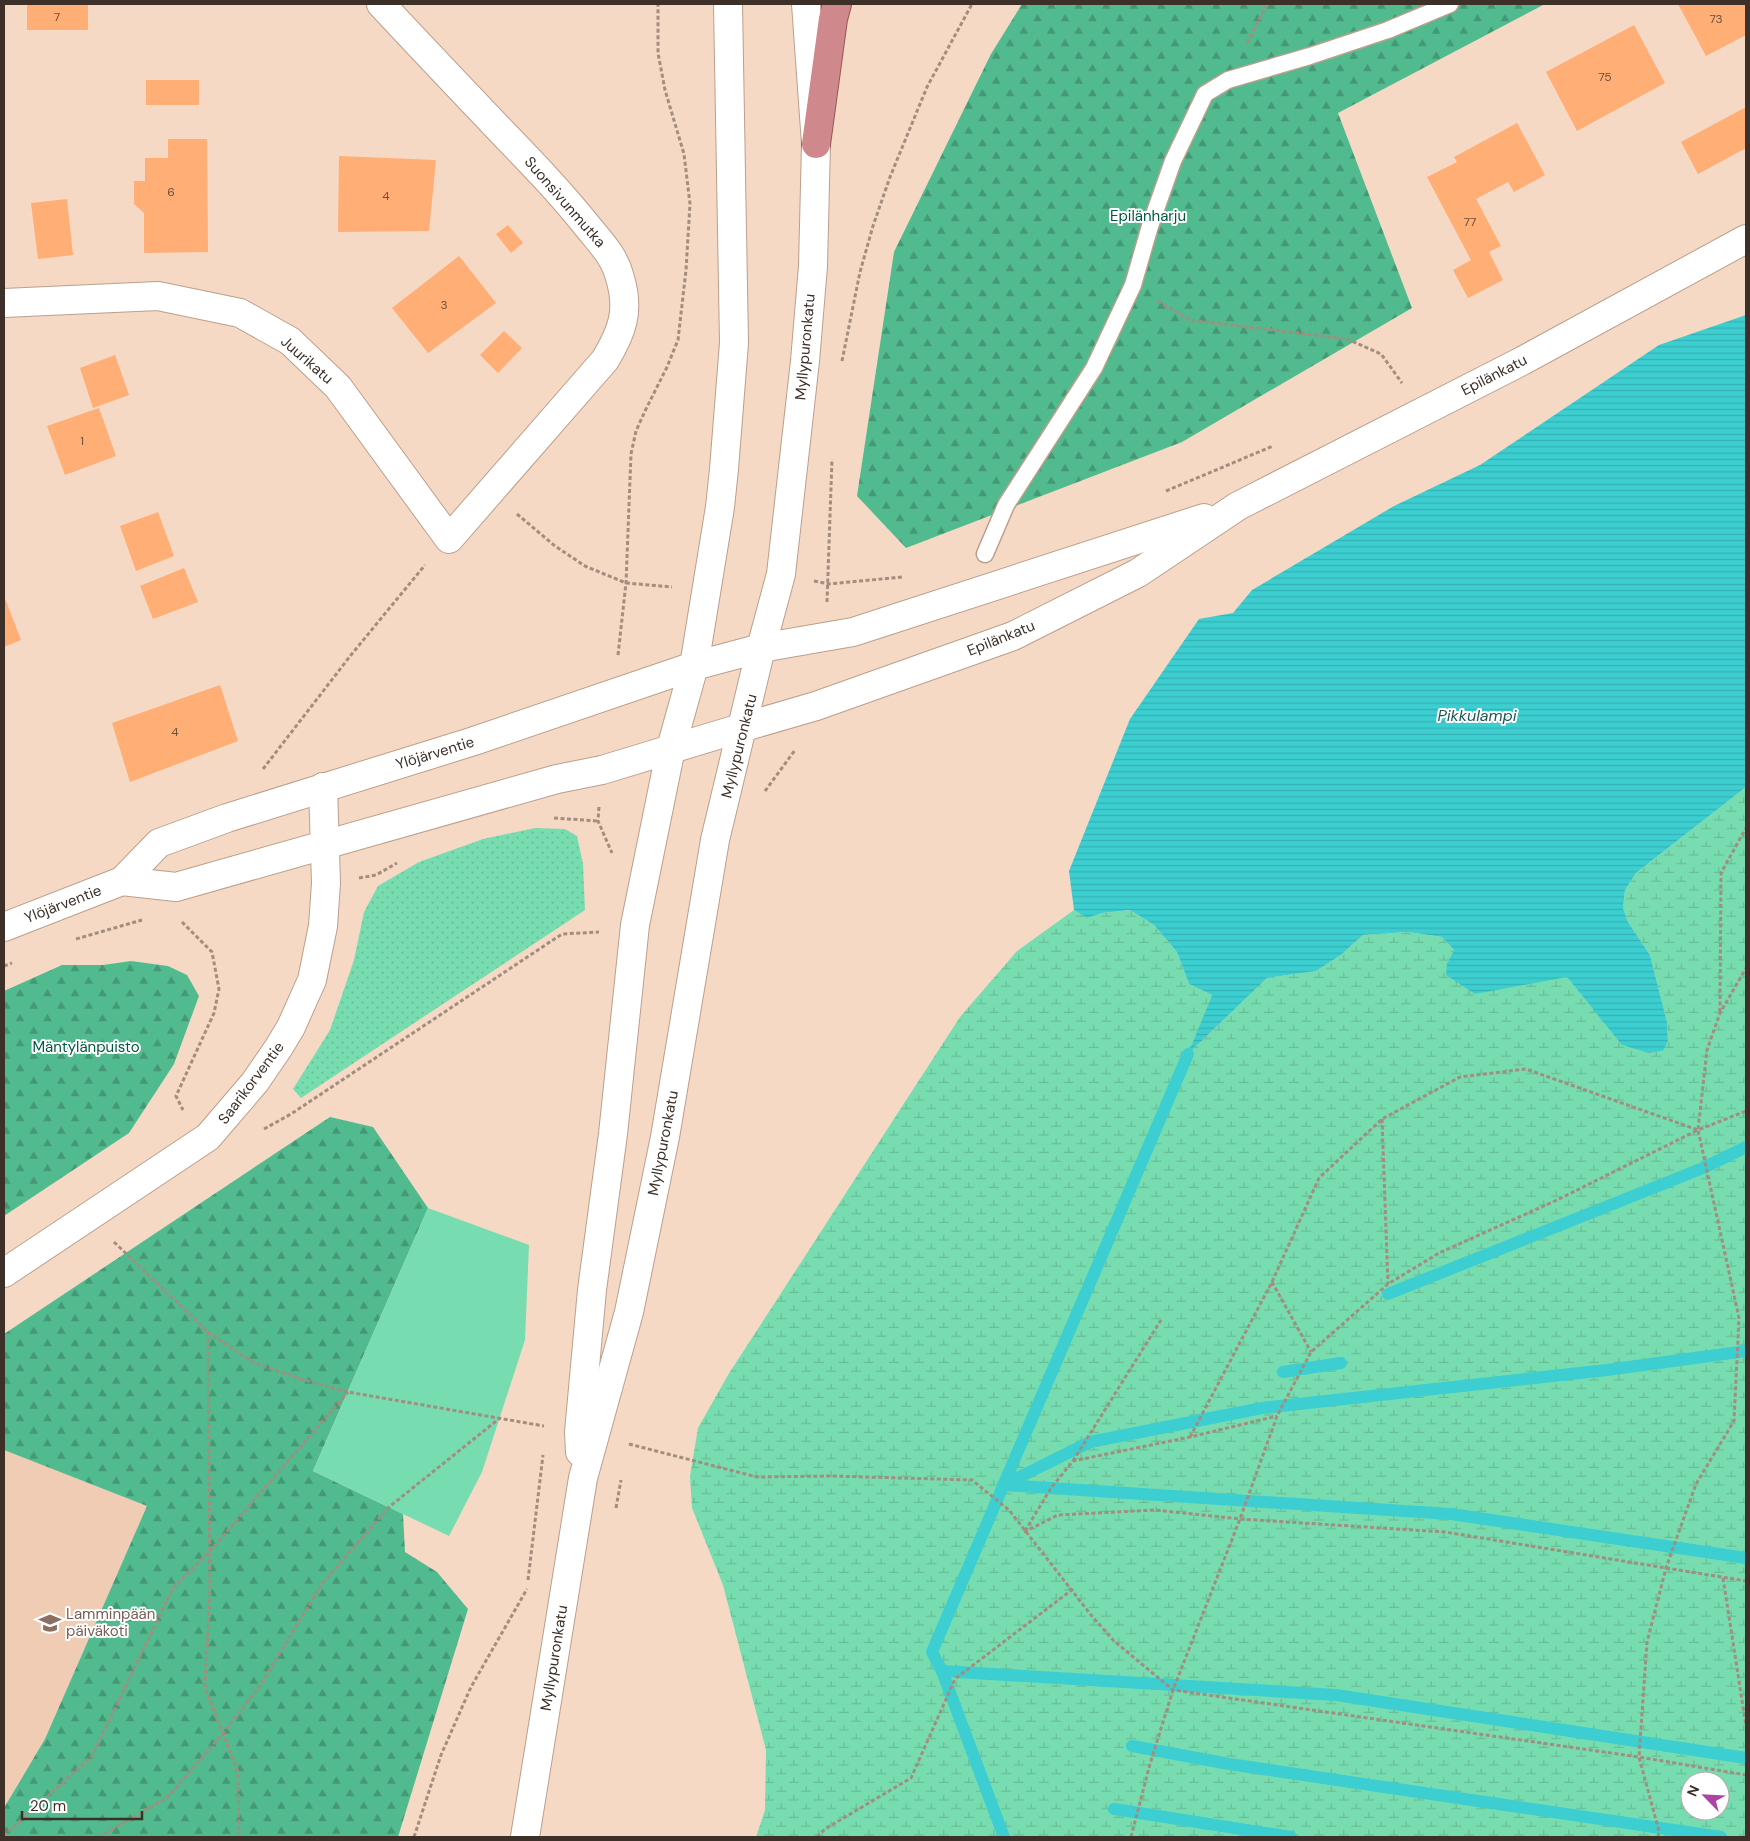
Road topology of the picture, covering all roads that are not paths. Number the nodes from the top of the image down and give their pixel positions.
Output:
1 (381, 4) edge
2 (728, 4) edge
3 (806, 4) edge
4 (837, 4) edge
5 (1450, 4) edge
6 (816, 144) junction
7 (1746, 239) edge
8 (4, 303) edge
9 (1238, 506) junction
10 (449, 539) joint
11 (985, 554) dead end
12 (762, 648) junction
13 (694, 666) junction
14 (744, 727) junction
15 (671, 748) junction
16 (323, 787) junction
17 (325, 845) junction
18 (122, 882) junction
19 (4, 927) edge
20 (4, 1273) edge
21 (587, 1434) junction
22 (525, 1837) edge

1 - 10 main road, Suonsivunmutka
2 - 13 main road, Myllypuronkatu
3 - 6 main road, Myllypuronkatu
4 - 6 highway
5 - 11 lane
6 - 12 main road, Myllypuronkatu
7 - 9 main road, Epilänkatu
8 - 10 main road, Juurikatu
9 - 12 main road, Epilänkatu
9 - 14 main road, Epilänkatu
12 - 13 main road, Ylöjärventie
12 - 14 main road, Myllypuronkatu
13 - 15 main road, Myllypuronkatu
13 - 16 main road, Ylöjärventie
14 - 15 main road, Ylöjärventie
14 - 21 main road, Myllypuronkatu
15 - 17 main road, Ylöjärventie
15 - 21 main road, Myllypuronkatu
16 - 17 main road, Saarikorventie
16 - 18 main road, Ylöjärventie
17 - 18 main road, Ylöjärventie
17 - 20 main road, Saarikorventie
18 - 19 main road, Ylöjärventie
21 - 22 main road, Myllypuronkatu

